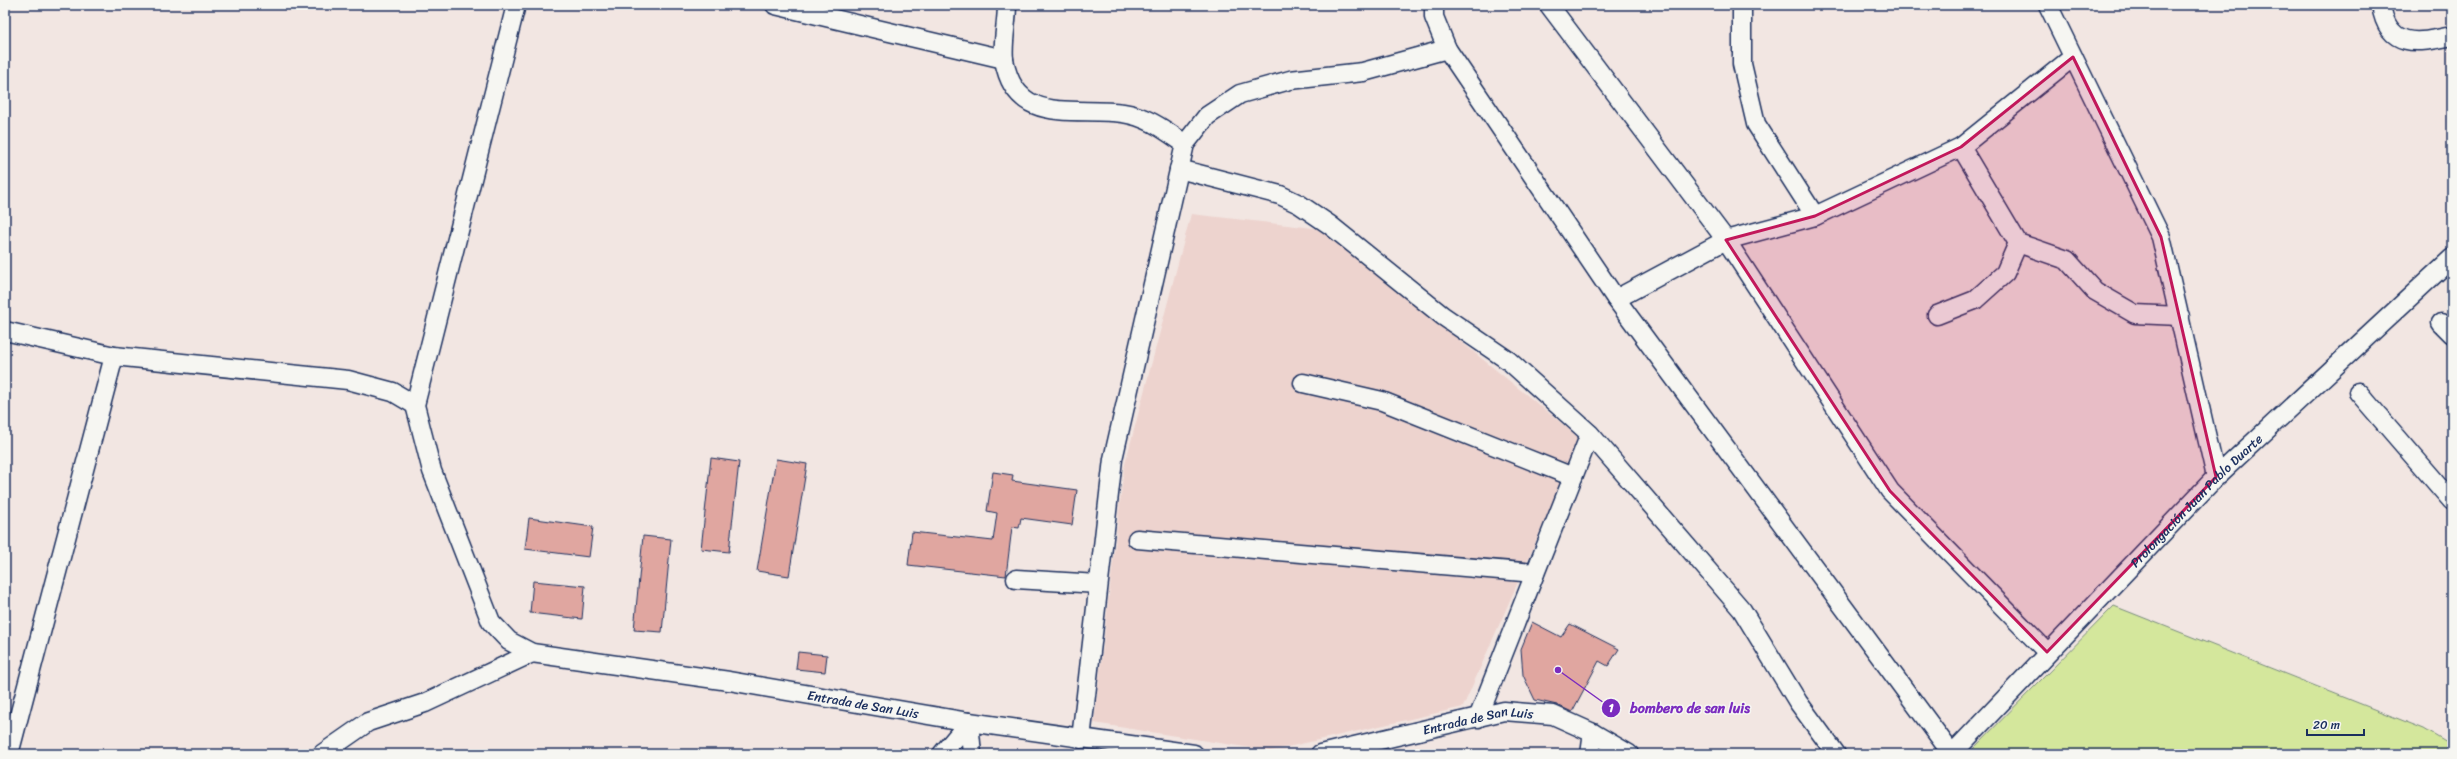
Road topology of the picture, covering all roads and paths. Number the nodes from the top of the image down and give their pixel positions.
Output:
1 (516, 5) edge
2 (775, 5) edge
3 (1007, 5) edge
4 (1434, 5) edge
5 (1549, 5) edge
6 (1742, 5) edge
7 (2048, 5) edge
8 (2381, 5) edge
9 (2452, 36) edge
10 (1447, 49) junction
11 (2073, 57) junction
12 (1004, 59) junction
13 (1185, 144) junction
14 (1961, 147) junction
15 (1179, 168) junction
16 (1815, 216) junction
17 (1726, 240) junction
18 (2018, 243) junction
19 (2452, 258) edge
20 (1616, 299) junction
21 (1937, 315) dead end
22 (2180, 316) junction
23 (5, 331) edge
24 (114, 356) junction
25 (1303, 383) dead end
26 (2358, 392) dead end
27 (415, 405) junction
28 (1590, 434) junction
29 (1573, 476) junction
30 (2216, 477) junction
31 (2452, 501) edge
32 (1137, 539) dead end
33 (1535, 574) junction
34 (1016, 579) dead end
35 (1098, 584) junction
36 (2047, 652) junction
37 (532, 653) junction
38 (13, 717) edge
39 (1478, 718) junction
40 (969, 722) junction
41 (1593, 733) junction
42 (1081, 739) junction
43 (1124, 749) edge
44 (9, 754) edge
45 (322, 754) edge
46 (942, 754) edge
47 (972, 754) edge
48 (1194, 754) edge
49 (1320, 754) edge
50 (1590, 754) edge
51 (1629, 754) edge
52 (1836, 754) edge
53 (1952, 754) edge

1 - 27 street
2 - 12 street
3 - 12 street
4 - 10 street
5 - 17 street
6 - 16 street
7 - 11 street
8 - 9 street
10 - 13 street
10 - 20 street
11 - 14 street
11 - 22 street
12 - 13 street
13 - 15 street
14 - 16 street
14 - 18 street
15 - 28 street
15 - 35 street
16 - 17 street
17 - 20 street
17 - 36 street
18 - 21 street
18 - 22 street
19 - 30 street, Prolongación Juan Pablo Duarte
20 - 53 street
22 - 30 street
23 - 24 street
24 - 27 street
24 - 38 street
25 - 29 street
26 - 31 street
27 - 37 street
28 - 29 street
28 - 52 street
29 - 33 street
30 - 36 street, Prolongación Juan Pablo Duarte
32 - 33 street
33 - 39 street
34 - 35 street
35 - 42 street
36 - 53 street, Prolongación Juan Pablo Duarte
37 - 40 street, Entrada de San Luis
37 - 45 street
38 - 44 street
39 - 41 street, Entrada de San Luis
39 - 49 street, Entrada de San Luis
40 - 42 street, Entrada de San Luis
40 - 46 street
40 - 47 street
41 - 50 street
41 - 51 street, Entrada de San Luis
42 - 43 street, Entrada de San Luis
43 - 48 street, Entrada de San Luis

